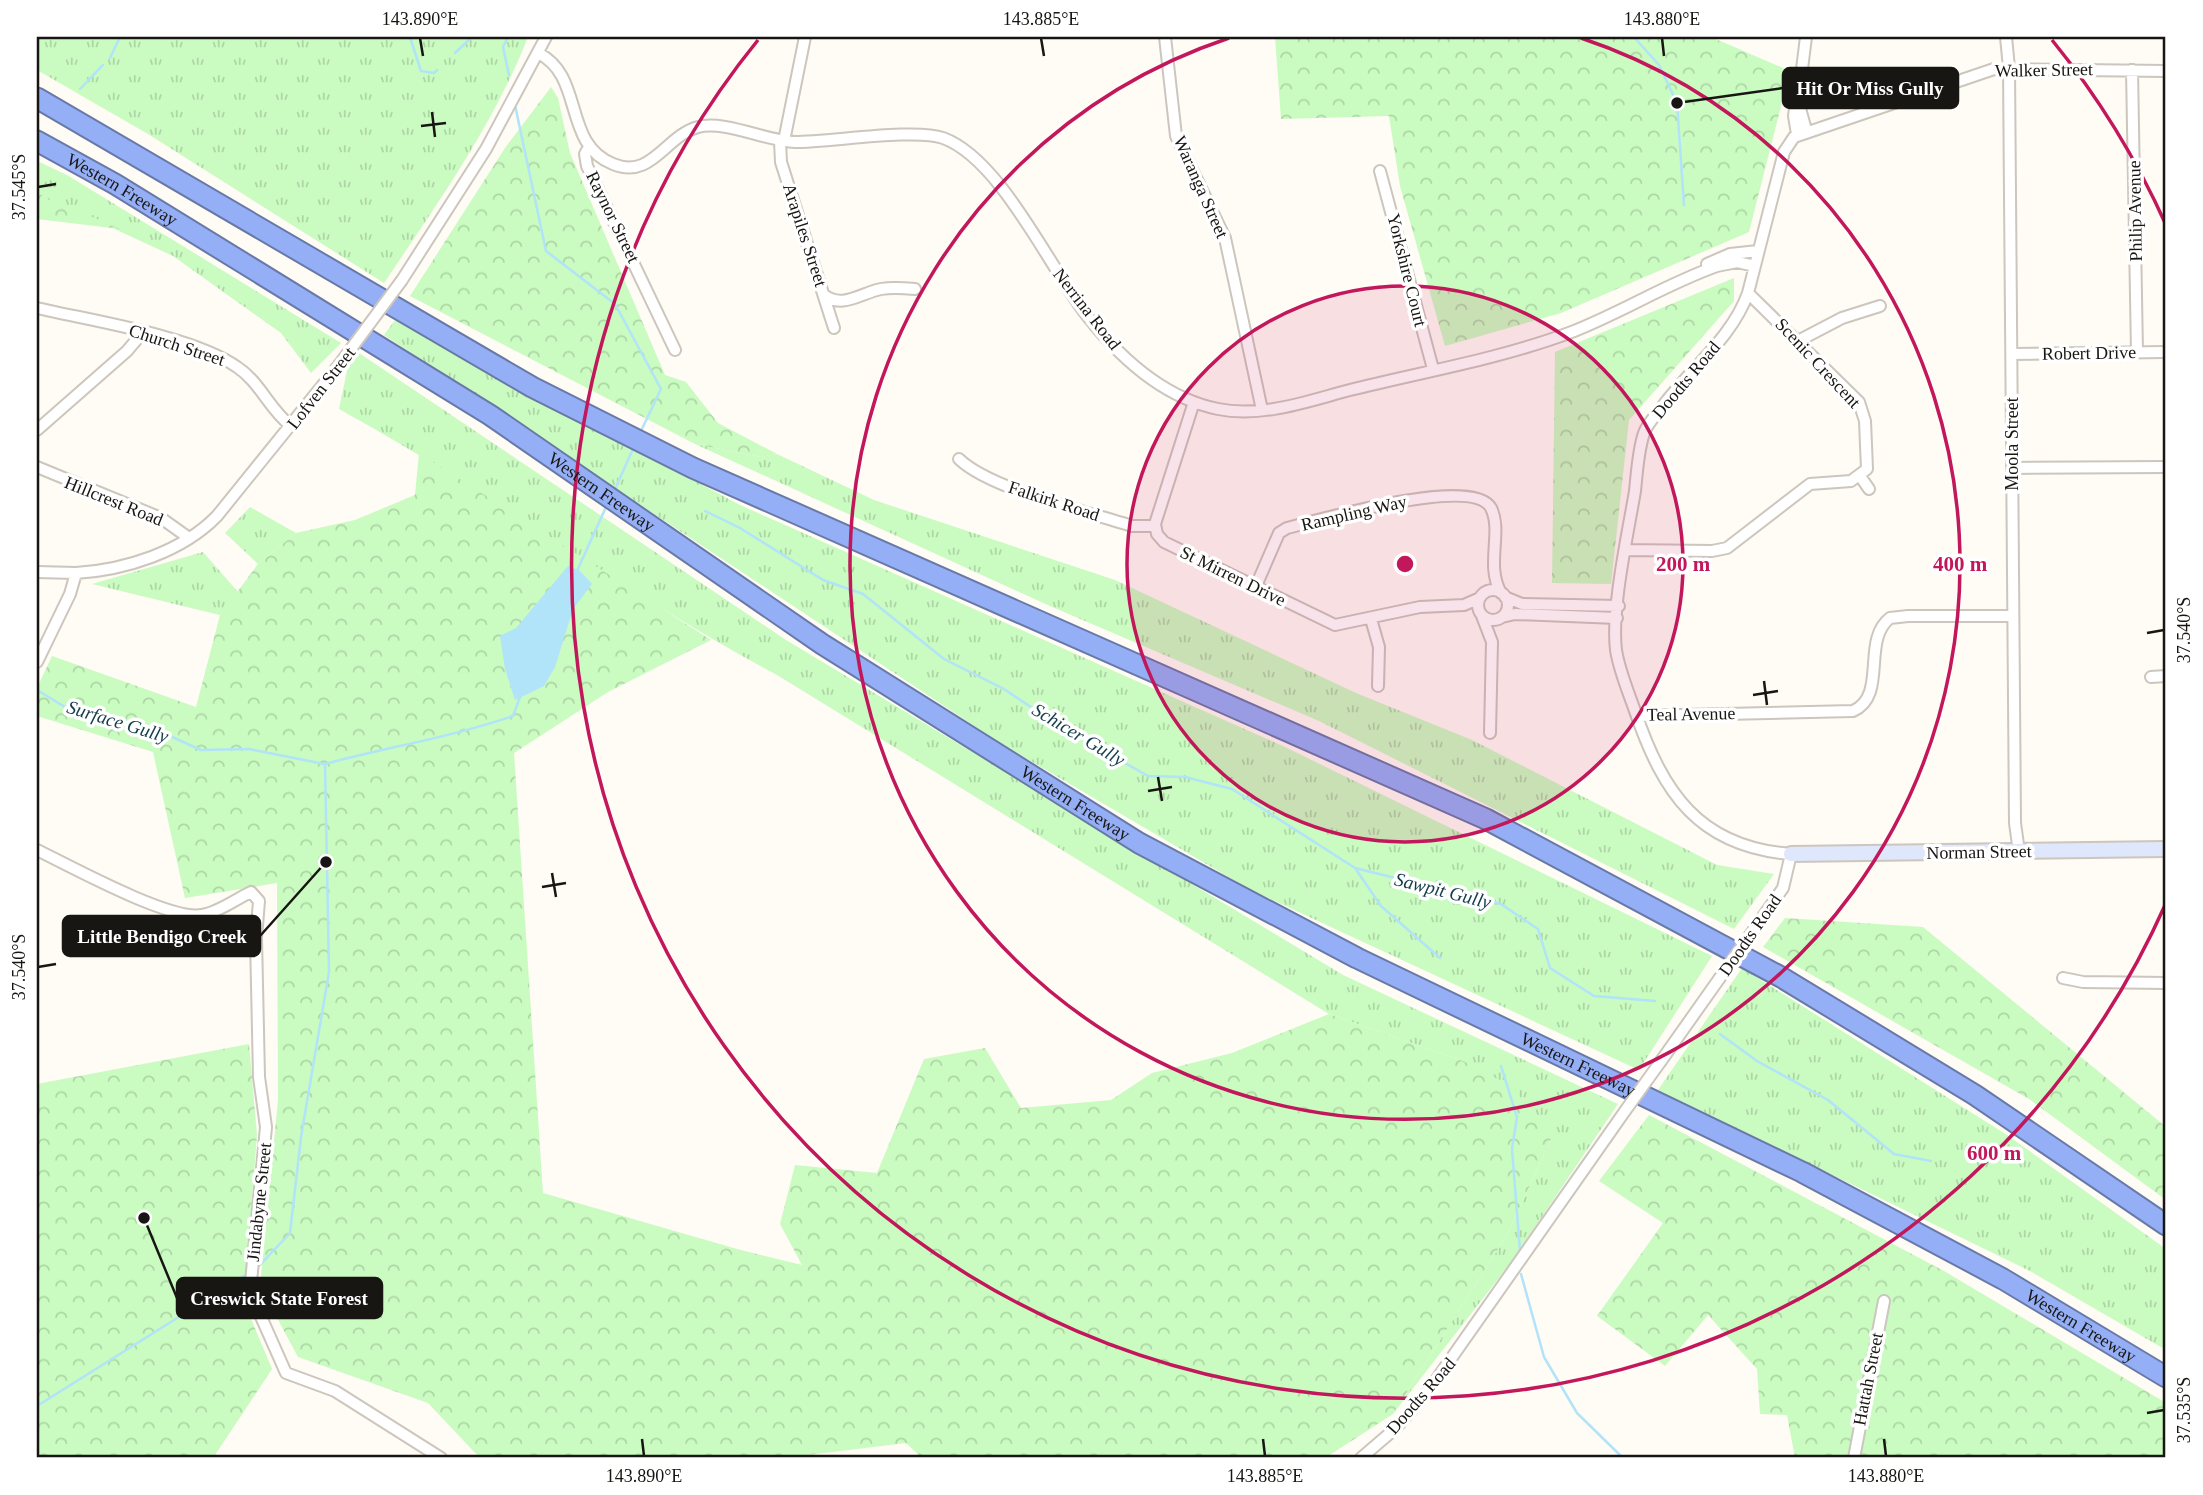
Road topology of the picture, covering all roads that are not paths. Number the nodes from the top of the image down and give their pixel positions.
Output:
1 (546, 37) edge
2 (805, 37) edge
3 (1165, 37) edge
4 (1806, 37) edge
5 (2006, 37) edge
6 (538, 53) junction
7 (2010, 68) junction
8 (2132, 70) junction
9 (2166, 71) edge
10 (37, 98) edge
11 (1802, 132) junction
12 (37, 141) edge
13 (782, 141) junction
14 (589, 147) junction
15 (1380, 171) dead end
16 (1758, 251) junction
17 (1755, 266) junction
18 (1671, 284) junction
19 (915, 289) dead end
20 (1748, 293) junction
21 (823, 294) junction
22 (1880, 306) dead end
23 (37, 308) edge
24 (834, 328) dead end
25 (143, 332) junction
26 (1798, 341) junction
27 (675, 350) dead end
28 (2137, 352) junction
29 (2166, 352) edge
30 (2012, 354) junction
31 (1433, 369) junction
32 (1194, 402) junction
33 (1258, 411) junction
34 (291, 426) junction
35 (37, 430) edge
36 (960, 459) dead end
37 (37, 467) edge
38 (2166, 467) edge
39 (2012, 468) junction
40 (1860, 477) junction
41 (1869, 489) dead end
42 (1154, 527) junction
43 (189, 538) junction
44 (1625, 550) junction
45 (1492, 565) junction
46 (37, 572) edge
47 (76, 573) junction
48 (1256, 586) junction
49 (1503, 595) junction
50 (1481, 597) junction
51 (1446, 605) junction
52 (1618, 612) junction
53 (1482, 615) junction
54 (2013, 615) junction
55 (1371, 618) junction
56 (1502, 618) junction
57 (1492, 642) junction
58 (37, 663) edge
59 (2166, 676) edge
60 (2151, 677) dead end
61 (1378, 686) dead end
62 (1862, 706) junction
63 (1637, 716) junction
64 (1871, 716) dead end
65 (1490, 733) dead end
66 (2166, 849) edge
67 (37, 850) edge
68 (2019, 852) junction
69 (1791, 854) junction
70 (2063, 978) dead end
71 (2166, 983) edge
72 (2166, 1225) edge
73 (1884, 1301) dead end
74 (2166, 1377) edge
75 (441, 1458) edge
76 (1361, 1458) edge
77 (1854, 1458) edge

1 - 6 street, Lofven Street
2 - 13 street, Arapiles Street
3 - 33 street, Waranga Street
4 - 11 street, Doodts Road
5 - 7 street, Moola Street
6 - 14 street, Raynor Street
6 - 34 street, Lofven Street, bridge
7 - 8 street, Walker Street
7 - 11 street, Walker Street
7 - 30 street, Moola Street
8 - 9 street, Walker Street
8 - 28 street, Philip Avenue
10 - 72 highway, Western Freeway
11 - 16 street, Doodts Road
12 - 74 highway, Western Freeway
13 - 14 street, Nerrina Road
13 - 21 street, Arapiles Street
13 - 32 street, Nerrina Road
14 - 27 street, Raynor Street
15 - 31 street, Yorkshire Court
16 - 17 street, Doodts Road
16 - 18 street, Nerrina Road
17 - 18 street, Nerrina Road
17 - 20 street, Doodts Road
18 - 31 street, Nerrina Road
19 - 21 street
20 - 26 street, Scenic Crescent
20 - 44 street, Doodts Road
21 - 24 street, Arapiles Street
22 - 26 street
23 - 25 street, Church Street
25 - 34 street, Church Street
25 - 35 street
26 - 40 street, Scenic Crescent
28 - 29 street, Robert Drive
28 - 30 street, Robert Drive
30 - 39 street, Moola Street
31 - 33 street, Nerrina Road
32 - 33 street, Nerrina Road
32 - 42 street
34 - 43 street, Lofven Street
36 - 42 street, Falkirk Road
37 - 43 street, Hillcrest Road
38 - 39 street
39 - 54 street, Moola Street
40 - 41 street
40 - 44 street
42 - 48 street, St Mirren Drive
43 - 47 street, Lofven Street
44 - 52 street, Doodts Road
45 - 48 street, Rampling Way
45 - 49 street
45 - 50 street
46 - 47 street, Lofven Street
47 - 58 street
48 - 55 street, St Mirren Drive
49 - 50 street
49 - 52 street
49 - 56 street
50 - 51 street, St Mirren Drive
50 - 53 street
51 - 53 street, St Mirren Drive
51 - 55 street, St Mirren Drive
52 - 56 street
52 - 63 street, Doodts Road
53 - 56 street
53 - 57 street
54 - 62 street
54 - 68 street, Moola Street
55 - 61 street
56 - 57 street
57 - 65 street
59 - 60 street
62 - 63 street, Teal Avenue
62 - 64 street
63 - 69 street, Doodts Road
66 - 68 street, Norman Street
67 - 75 street, Jindabyne Street
68 - 69 street, Norman Street
69 - 76 street, Doodts Road, bridge
70 - 71 street
73 - 77 street, Hattah Street

